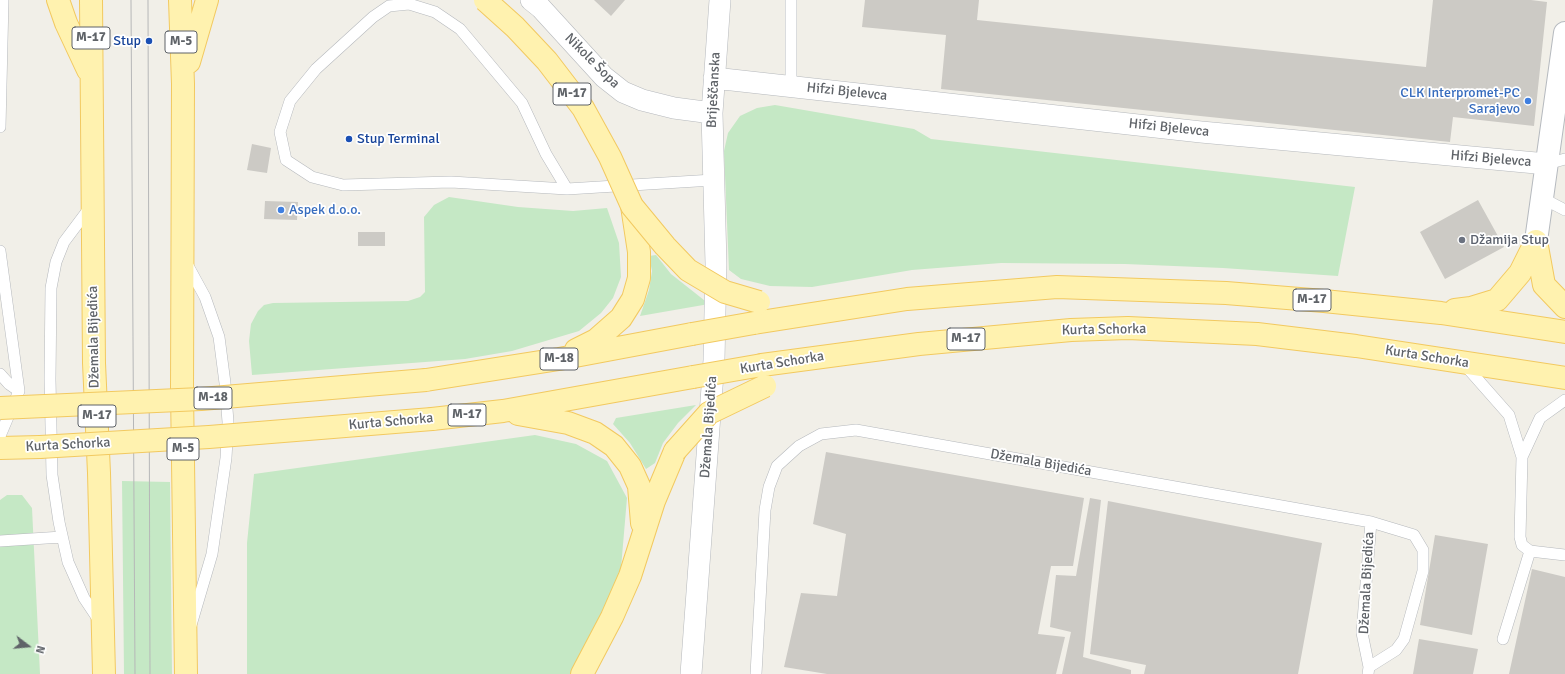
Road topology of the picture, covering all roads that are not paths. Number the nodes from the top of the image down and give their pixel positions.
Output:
1 (3, 0) edge
2 (58, 0) edge
3 (91, 0) edge
4 (180, 0) edge
5 (207, 0) edge
6 (485, 0) edge
7 (531, 0) edge
8 (720, 0) edge
9 (790, 0) edge
10 (1565, 33) edge
11 (91, 76) junction
12 (714, 78) junction
13 (182, 84) junction
14 (790, 86) junction
15 (712, 113) junction
16 (0, 127) edge
17 (1556, 162) edge
18 (713, 180) junction
19 (567, 190) junction
20 (1542, 198) junction
21 (92, 204) junction
22 (632, 206) junction
23 (1565, 210) edge
24 (1536, 241) junction
25 (0, 251) edge
26 (183, 256) junction
27 (1565, 307) edge
28 (817, 312) junction
29 (1441, 313) junction
30 (1565, 332) edge
31 (559, 359) junction
32 (1463, 363) junction
33 (0, 374) edge
34 (764, 376) junction
35 (1565, 378) edge
36 (19, 391) junction
37 (1565, 400) edge
38 (0, 408) edge
39 (503, 411) junction
40 (0, 436) edge
41 (0, 448) edge
42 (1522, 457) junction
43 (1371, 522) junction
44 (642, 536) junction
45 (62, 537) junction
46 (0, 541) edge
47 (1530, 551) junction
48 (1565, 555) edge
49 (103, 627) junction
50 (1503, 639) dead end
51 (186, 641) junction
52 (1368, 670) edge
53 (104, 674) edge
54 (186, 674) edge
55 (582, 674) edge
56 (691, 674) edge
57 (756, 674) edge

1 - 16 lane
2 - 11 main road
3 - 11 main road, Džemala Bijedića / M-17
4 - 13 main road, M-5
5 - 13 main road
6 - 22 main road, M-17, bridge
7 - 15 street, Nikole Šopa
8 - 12 street, Briješčanska
9 - 14 lane, Hifzi Bjelevca
10 - 17 main road, Hifzi Bjelevca
11 - 21 main road, Džemala Bijedića / M-17
12 - 14 street, Hifzi Bjelevca
12 - 15 street, Briješčanska
13 - 26 main road, M-5
14 - 17 street, Hifzi Bjelevca
15 - 18 street, Briješčanska
17 - 20 main road, Hifzi Bjelevca
18 - 19 lane
18 - 56 street, Džemala Bijedića
19 - 19 lane
20 - 23 lane
20 - 24 main road, Hifzi Bjelevca
21 - 45 lane
21 - 49 main road, Džemala Bijedića / M-17
22 - 28 main road, M-17, bridge
22 - 31 main road
24 - 27 main road
24 - 29 main road
25 - 36 lane
26 - 51 main road, M-5
26 - 51 lane
28 - 29 main road, M-17
28 - 31 main road, M-18, bridge
29 - 30 main road, M-17
31 - 38 main road, M-18, bridge
32 - 34 main road, Kurta Schorka / M-17
32 - 35 main road, Kurta Schorka / M-17
32 - 42 lane
33 - 36 lane
34 - 39 main road, Kurta Schorka / M-17, bridge
34 - 44 main road, bridge
36 - 40 lane
37 - 42 lane
39 - 41 main road, Kurta Schorka / M-17, bridge
39 - 44 main road
42 - 47 lane
43 - 52 lane, Džemala Bijedića
43 - 52 lane
43 - 57 lane, Džemala Bijedića
44 - 55 main road
45 - 46 lane
45 - 49 lane
47 - 48 lane
47 - 50 lane
49 - 53 main road, Džemala Bijedića / M-17
51 - 54 main road, M-5

